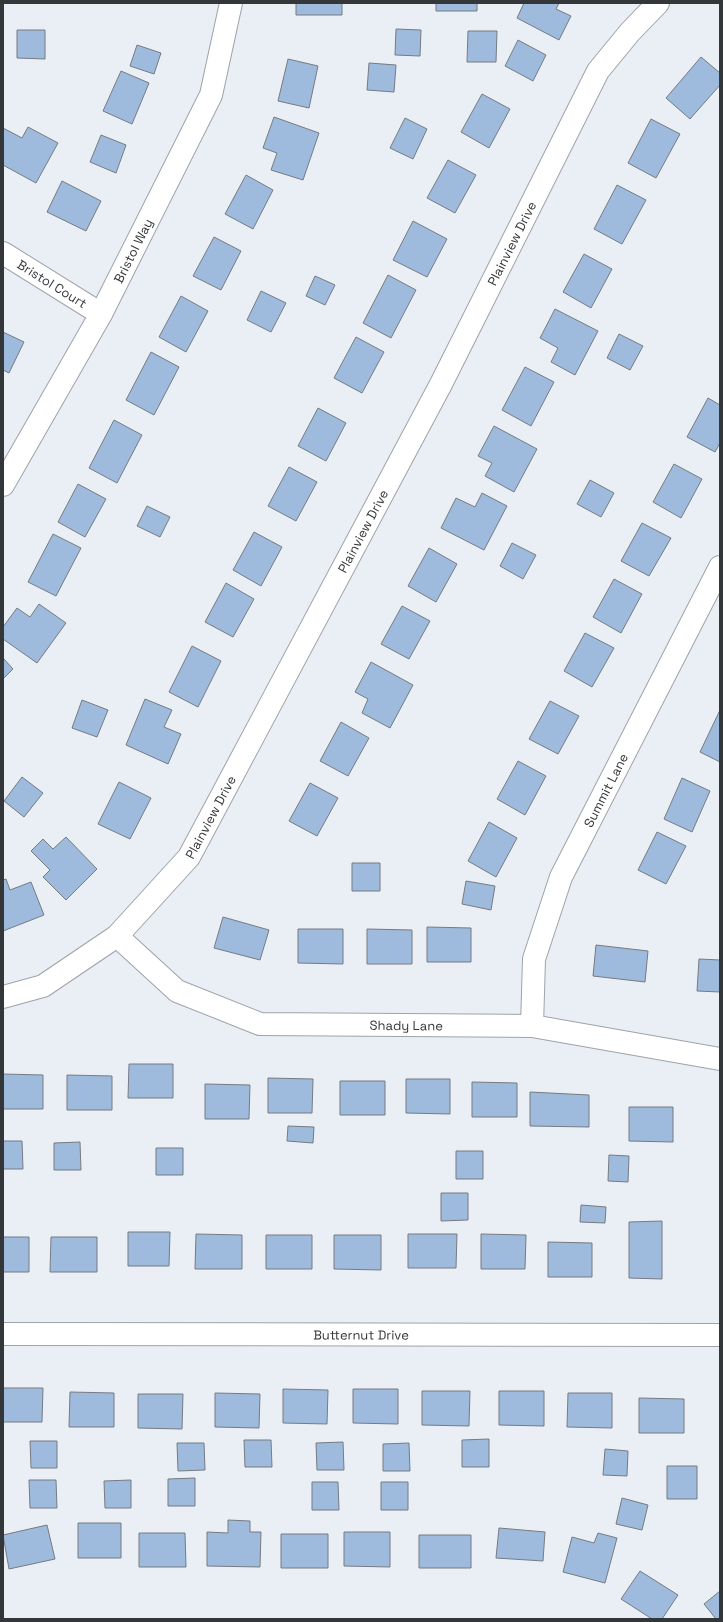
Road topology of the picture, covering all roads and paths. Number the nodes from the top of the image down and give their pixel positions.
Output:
1 (231, 3) edge
2 (658, 3) edge
3 (3, 253) edge
4 (101, 314) junction
5 (3, 484) edge
6 (720, 567) edge
7 (117, 936) junction
8 (3, 997) edge
9 (532, 1026) junction
10 (720, 1059) edge
11 (3, 1334) edge
12 (720, 1335) edge

1 - 4 street, Bristol Way
2 - 7 street, Plainview Drive
3 - 4 street, Bristol Court
4 - 5 street, Bristol Way
6 - 9 street, Summit Lane
7 - 8 street, Plainview Drive
7 - 9 street, Shady Lane
9 - 10 street, Shady Lane
11 - 12 street, Butternut Drive

